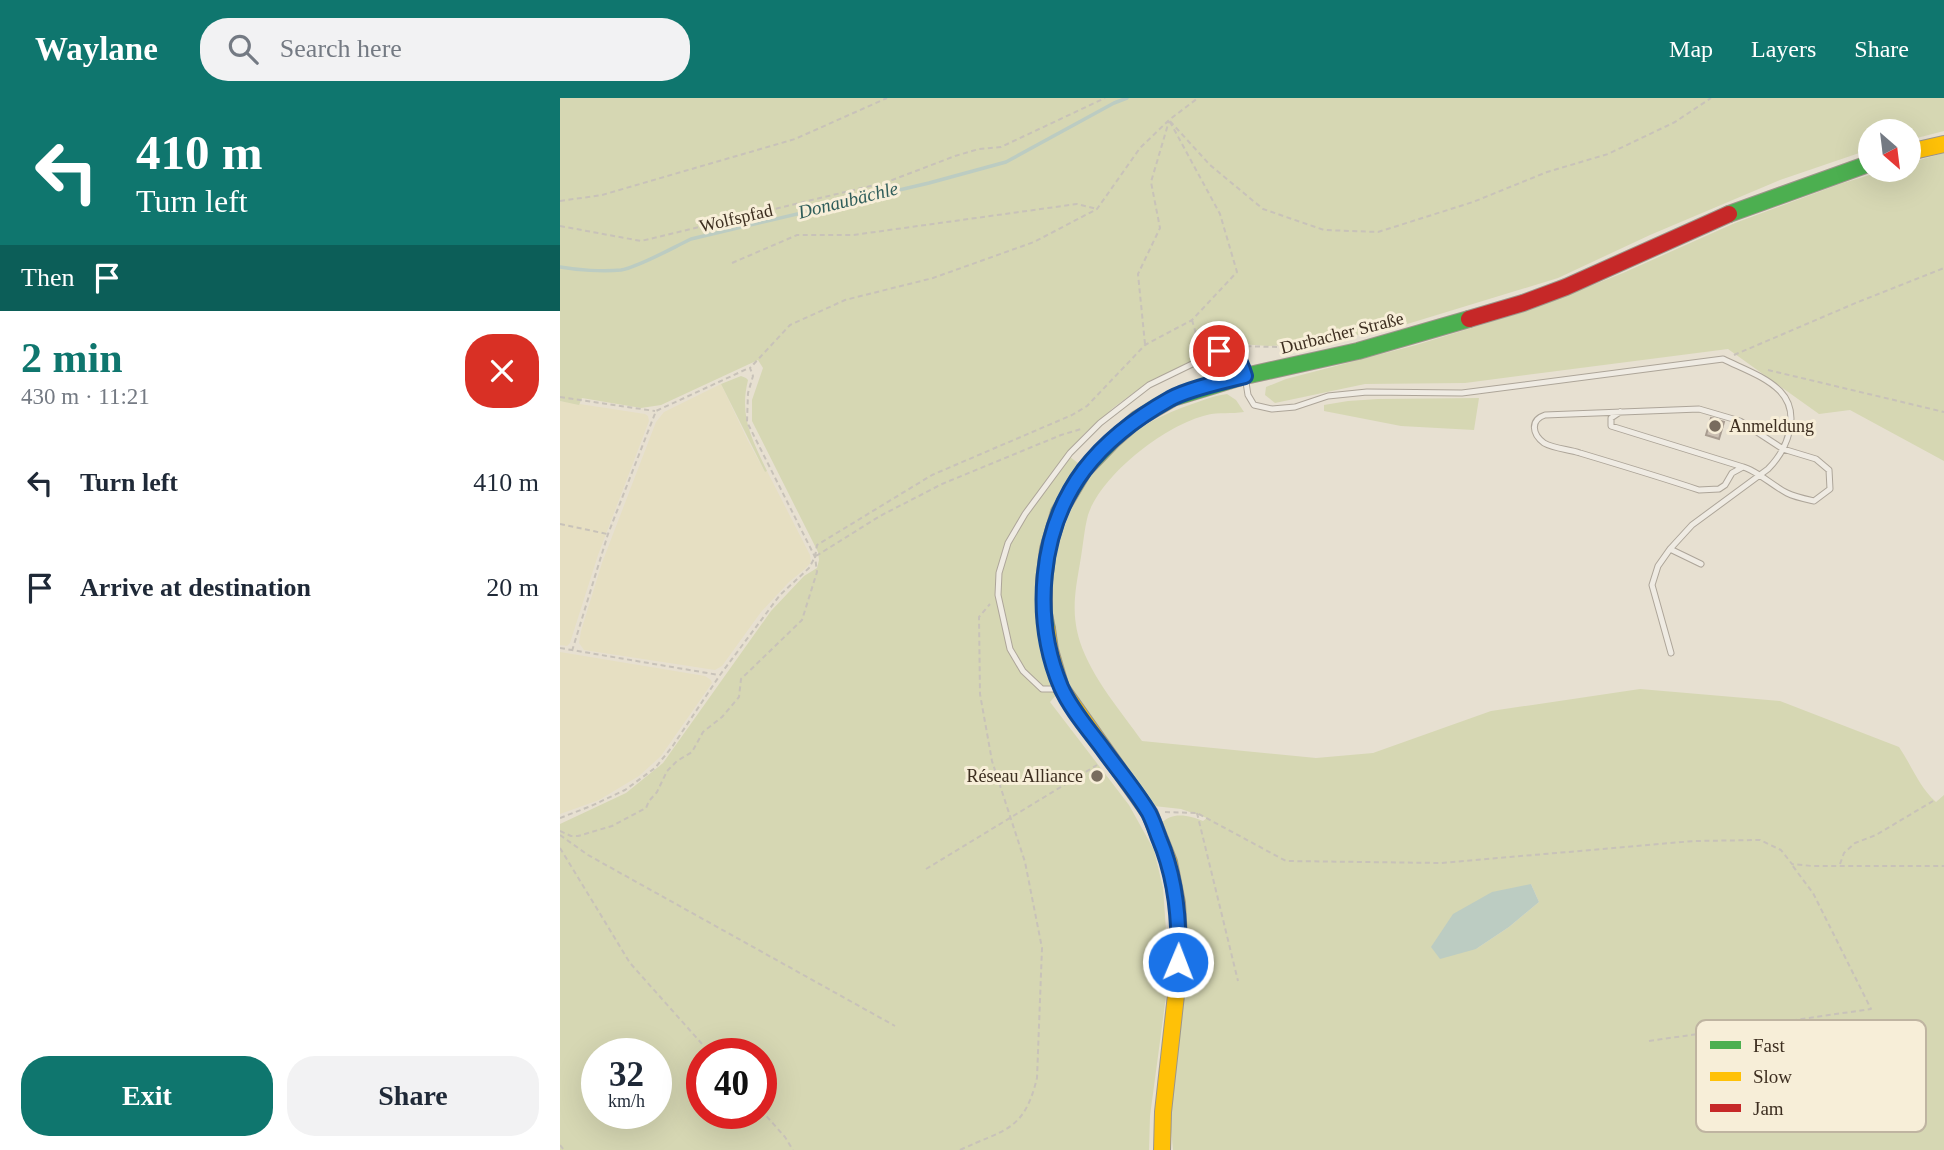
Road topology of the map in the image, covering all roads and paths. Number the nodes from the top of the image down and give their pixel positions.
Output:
1 (887, 98) edge
2 (1104, 98) edge
3 (1198, 98) edge
4 (1711, 98) edge
5 (1169, 120) junction
6 (1944, 144) edge
7 (1922, 149) edge
8 (1858, 168) edge
9 (560, 201) edge
10 (1097, 209) junction
11 (560, 226) edge
12 (732, 262) dead end
13 (1944, 268) edge
14 (1192, 320) junction
15 (1145, 345) junction
16 (1239, 346) dead end
17 (1322, 346) dead end
18 (1203, 359) junction
19 (1723, 359) junction
20 (750, 368) junction
21 (1762, 369) dead end
22 (1245, 376) junction
23 (560, 397) edge
24 (656, 411) junction
25 (1620, 412) junction
26 (1944, 412) edge
27 (1100, 423) junction
28 (1783, 449) junction
29 (1742, 467) junction
30 (1758, 476) junction
31 (560, 524) edge
32 (608, 534) junction
33 (1670, 549) junction
34 (815, 557) junction
35 (1702, 564) dead end
36 (998, 595) junction
37 (560, 649) edge
38 (572, 651) junction
39 (1671, 653) dead end
40 (720, 675) junction
41 (1061, 688) junction
42 (1101, 762) dead end
43 (1933, 801) dead end
44 (1197, 813) junction
45 (1150, 814) junction
46 (560, 818) edge
47 (1010, 818) junction
48 (560, 831) edge
49 (560, 835) edge
50 (560, 848) edge
51 (1792, 864) junction
52 (1839, 864) junction
53 (1944, 866) edge
54 (926, 869) dead end
55 (1238, 981) dead end
56 (1795, 1020) edge
57 (895, 1026) dead end
58 (1696, 1034) edge
59 (696, 1038) edge
60 (1649, 1041) dead end
61 (777, 1128) edge
62 (560, 1145) edge
63 (564, 1150) edge
64 (793, 1150) edge
65 (960, 1150) edge
66 (1163, 1150) edge

1 - 9 path
2 - 11 path, Wolfspfad
3 - 5 path
4 - 5 path
5 - 10 path
5 - 14 path
5 - 15 path
6 - 7 street
8 - 22 street, Durbacher Straße
10 - 12 path
10 - 20 path
13 - 19 path
14 - 15 path
14 - 18 path
15 - 34 path
16 - 17 path
18 - 22 lane
18 - 27 lane
19 - 22 lane
19 - 28 lane
20 - 24 path
20 - 34 path
21 - 26 path
22 - 41 street, Durbacher Straße
23 - 24 path
24 - 32 path
25 - 28 lane
25 - 29 lane
25 - 29 lane
27 - 34 path
27 - 36 lane
28 - 30 lane
28 - 30 lane
29 - 30 lane
30 - 33 lane
31 - 32 path
32 - 38 path
33 - 35 lane
33 - 39 lane
34 - 40 path
34 - 48 path
36 - 41 lane
36 - 47 path
37 - 38 path
38 - 40 path
40 - 46 path
41 - 45 street, Durbacher Straße
42 - 47 path
43 - 52 path
44 - 45 path
44 - 51 path
44 - 55 path
45 - 66 street, Durbacher Straße
47 - 54 path
47 - 65 path
49 - 57 path
50 - 59 path
51 - 52 path
51 - 56 path
52 - 53 path
58 - 60 path
61 - 64 path
62 - 63 path

